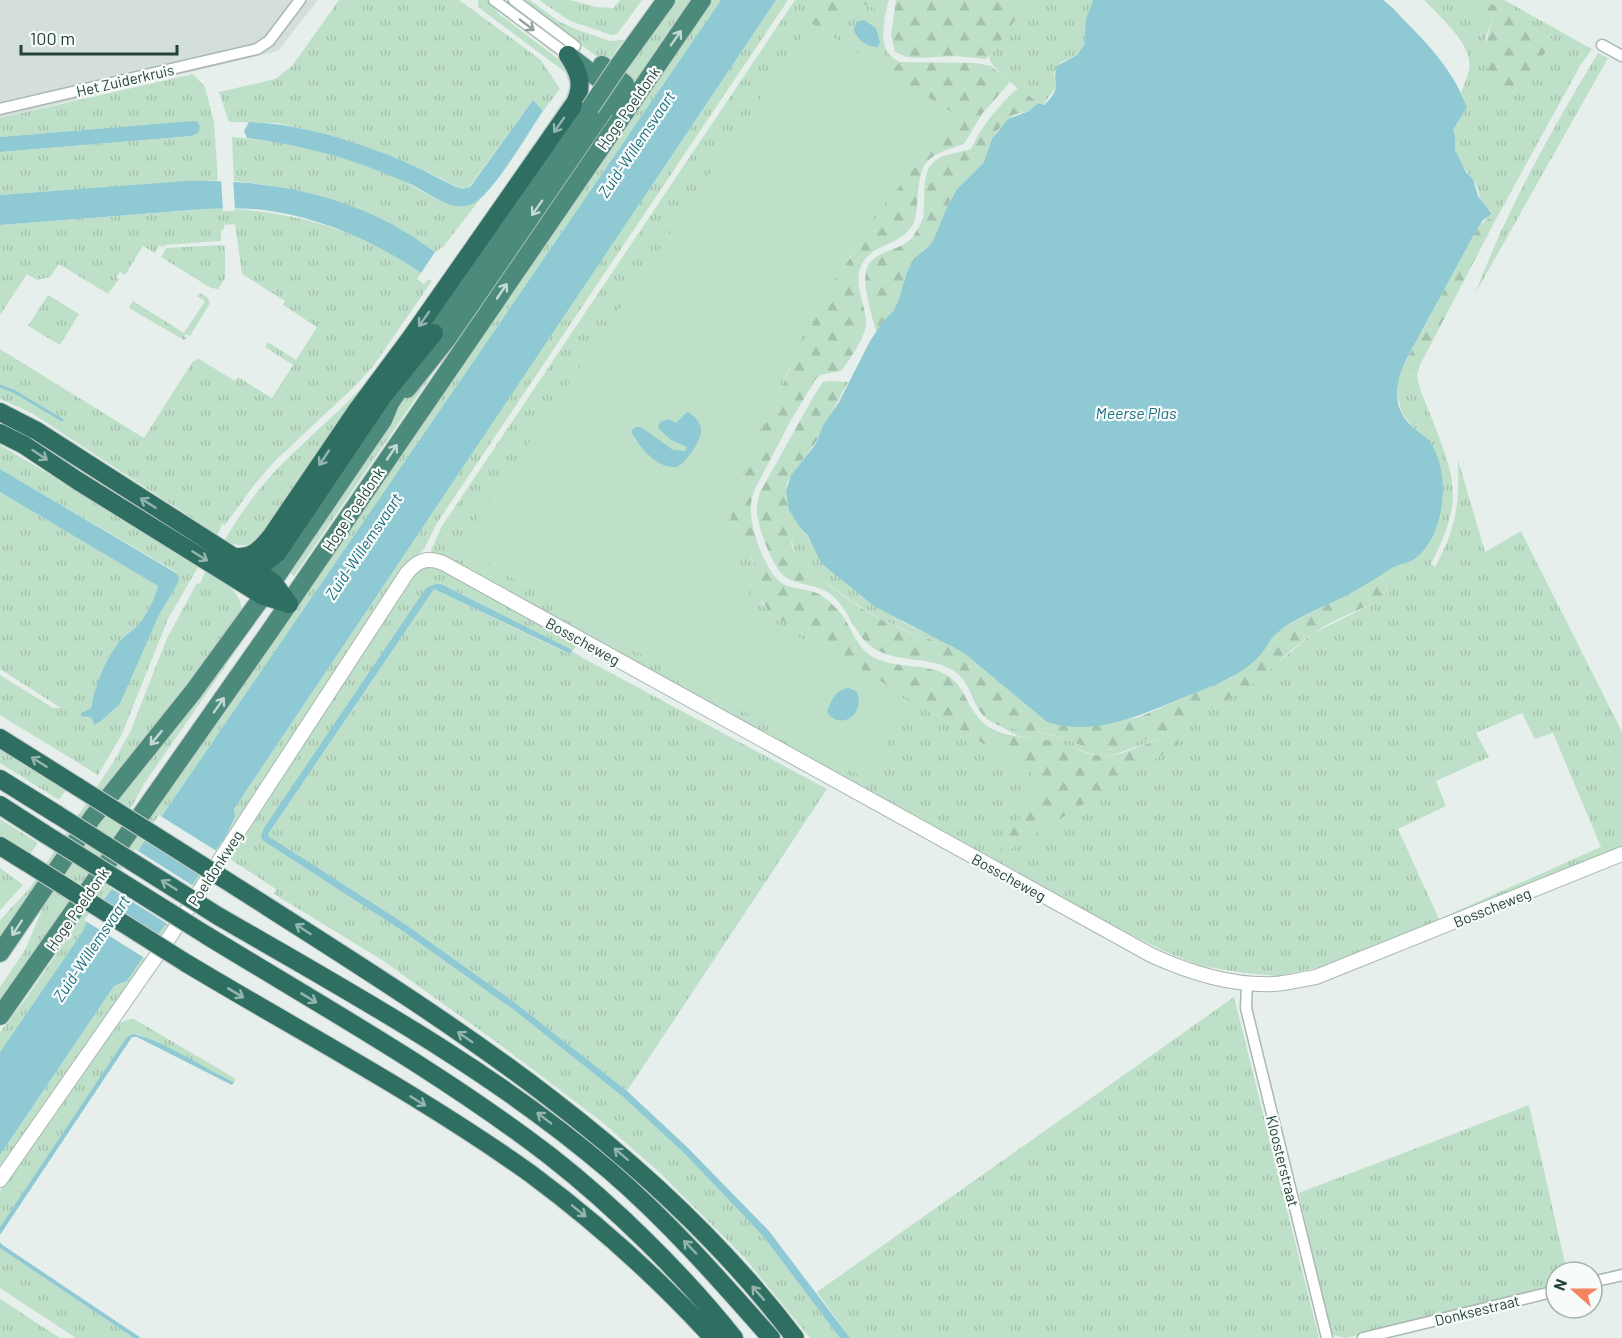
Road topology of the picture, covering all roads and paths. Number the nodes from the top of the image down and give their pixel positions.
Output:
1 (300, 0) edge
2 (494, 0) edge
3 (514, 0) edge
4 (666, 0) edge
5 (702, 0) edge
6 (1602, 45) dead end
7 (572, 51) junction
8 (1622, 56) edge
9 (0, 109) edge
10 (619, 121) junction
11 (434, 333) junction
12 (0, 412) edge
13 (383, 420) junction
14 (0, 433) edge
15 (428, 559) joint
16 (242, 562) junction
17 (268, 589) junction
18 (289, 604) junction
19 (0, 738) edge
20 (0, 778) edge
21 (0, 805) edge
22 (0, 846) edge
23 (1622, 854) edge
24 (0, 953) edge
25 (1247, 983) junction
26 (0, 1016) edge
27 (0, 1180) edge
28 (1622, 1275) edge
29 (1604, 1279) edge
30 (1544, 1294) edge
31 (713, 1338) edge
32 (734, 1338) edge
33 (771, 1338) edge
34 (795, 1338) edge
35 (1327, 1338) edge
36 (1363, 1338) edge

1 - 9 street, Het Zuiderkruis
2 -> 7 street
3 - 7 street
4 - 11 highway, Hoge Poeldonk, bridge
10 -> 5 highway, Hoge Poeldonk
6 - 8 street
7 - 10 highway
7 -> 13 highway
7 -> 16 highway
18 -> 10 highway, Hoge Poeldonk
11 - 13 highway, Hoge Poeldonk
11 - 16 highway
16 -> 12 highway
13 - 17 highway, Hoge Poeldonk
14 -> 17 highway
15 - 25 street, Bosscheweg
15 - 27 street, Poeldonkweg
16 - 17 highway
17 - 18 highway
17 -> 24 highway, Hoge Poeldonk
26 -> 18 highway, Hoge Poeldonk
34 -> 19 highway, bridge
33 -> 20 highway, bridge
21 -> 32 highway, bridge
22 -> 31 highway, bridge
23 - 25 street, Bosscheweg
25 - 35 street, Kloosterstraat
28 - 29 street
30 - 36 street, Donksestraat

